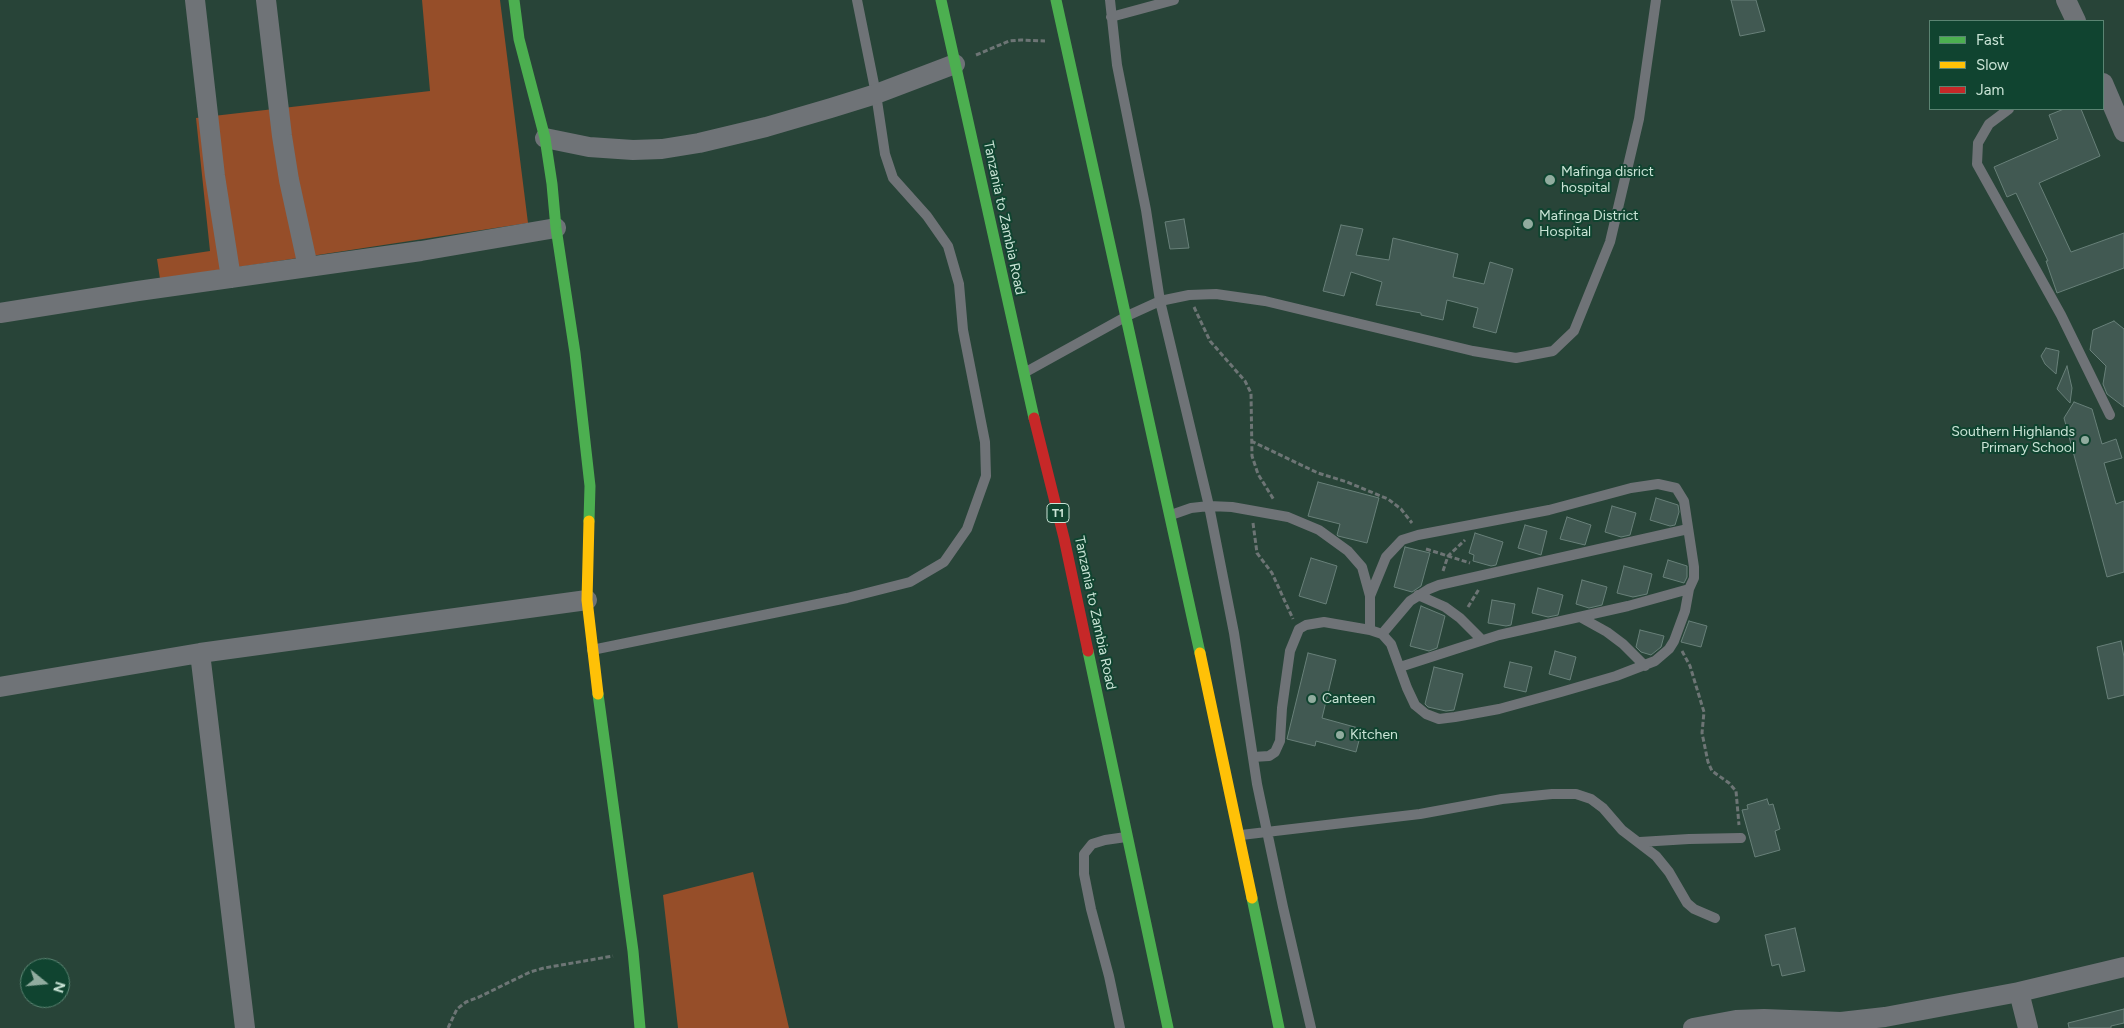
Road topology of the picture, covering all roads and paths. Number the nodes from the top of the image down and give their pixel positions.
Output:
1 (195, 0) edge
2 (266, 0) edge
3 (514, 0) edge
4 (857, 0) edge
5 (941, 0) edge
6 (1056, 0) edge
7 (1110, 0) edge
8 (1174, 0) edge
9 (1656, 0) edge
10 (2066, 0) edge
11 (1111, 18) junction
12 (2076, 20) edge
13 (1064, 38) junction
14 (955, 64) junction
15 (2104, 85) edge
16 (876, 94) junction
17 (2008, 110) edge
18 (2124, 132) edge
19 (545, 138) junction
20 (556, 228) junction
21 (308, 267) junction
22 (231, 278) junction
23 (1189, 295) junction
24 (1160, 301) junction
25 (0, 313) edge
26 (1127, 316) junction
27 (1023, 373) junction
28 (2110, 415) dead end
29 (1251, 441) junction
30 (1209, 506) junction
31 (1253, 510) junction
32 (1170, 515) junction
33 (1288, 517) junction
34 (1688, 529) junction
35 (1418, 535) junction
36 (1402, 540) junction
37 (1494, 572) junction
38 (1689, 589) junction
39 (1418, 595) junction
40 (1370, 596) junction
41 (588, 600) junction
42 (1580, 617) junction
43 (1460, 618) junction
44 (1299, 630) junction
45 (1370, 630) junction
46 (1382, 634) junction
47 (1482, 640) junction
48 (1674, 641) junction
49 (592, 650) junction
50 (200, 653) junction
51 (1645, 666) junction
52 (1400, 667) junction
53 (0, 687) edge
54 (1253, 757) junction
55 (1267, 831) junction
56 (1240, 835) junction
57 (1127, 836) junction
58 (1741, 838) joint
59 (1640, 842) junction
60 (1715, 918) dead end
61 (633, 951) junction
62 (2124, 967) edge
63 (2019, 992) junction
64 (1801, 1025) edge
65 (245, 1028) edge
66 (448, 1028) edge
67 (640, 1028) edge
68 (1120, 1028) edge
69 (1168, 1028) edge
70 (1279, 1028) edge
71 (1311, 1028) edge
72 (1693, 1028) edge
73 (2028, 1028) edge

1 - 22 street
2 - 21 street
3 - 19 main road
4 - 16 lane
5 - 14 main road, Tanzania to Zambia Road / T1
6 - 13 main road
7 - 11 lane
8 - 11 lane
9 - 23 lane
10 - 12 street
11 - 24 lane
13 - 14 path
13 - 26 main road
14 - 16 street
14 - 27 main road, Tanzania to Zambia Road / T1
15 - 18 street
16 - 19 street
16 - 49 lane
17 - 28 lane
19 - 20 main road
20 - 21 street
20 - 41 main road
21 - 22 street
22 - 25 street
23 - 24 lane
23 - 29 path
24 - 26 lane
24 - 30 lane
26 - 27 lane
26 - 32 main road
27 - 57 main road, Tanzania to Zambia Road / T1
29 - 33 path
29 - 35 path
30 - 31 lane
30 - 32 lane
30 - 54 lane
31 - 33 lane
31 - 44 path
32 - 56 main road
33 - 40 lane
34 - 35 lane
34 - 37 lane
34 - 38 lane
35 - 36 lane
36 - 37 path
36 - 40 lane
37 - 39 lane
37 - 43 path
38 - 42 lane
38 - 48 lane
39 - 43 lane
39 - 46 lane
40 - 45 lane
41 - 49 main road
41 - 50 street
42 - 47 lane
42 - 51 lane
43 - 47 lane
44 - 45 lane
44 - 54 lane
45 - 46 lane
46 - 52 lane
47 - 52 lane
48 - 51 lane
48 - 58 path
49 - 61 main road
50 - 53 street
50 - 65 street
51 - 52 lane
54 - 55 lane
55 - 56 lane
55 - 59 lane
55 - 71 lane
56 - 70 main road
57 - 68 lane
57 - 69 main road, Tanzania to Zambia Road / T1
58 - 59 lane
59 - 60 lane
61 - 66 path
61 - 67 main road
62 - 63 street
63 - 64 street
63 - 73 street
64 - 72 street

